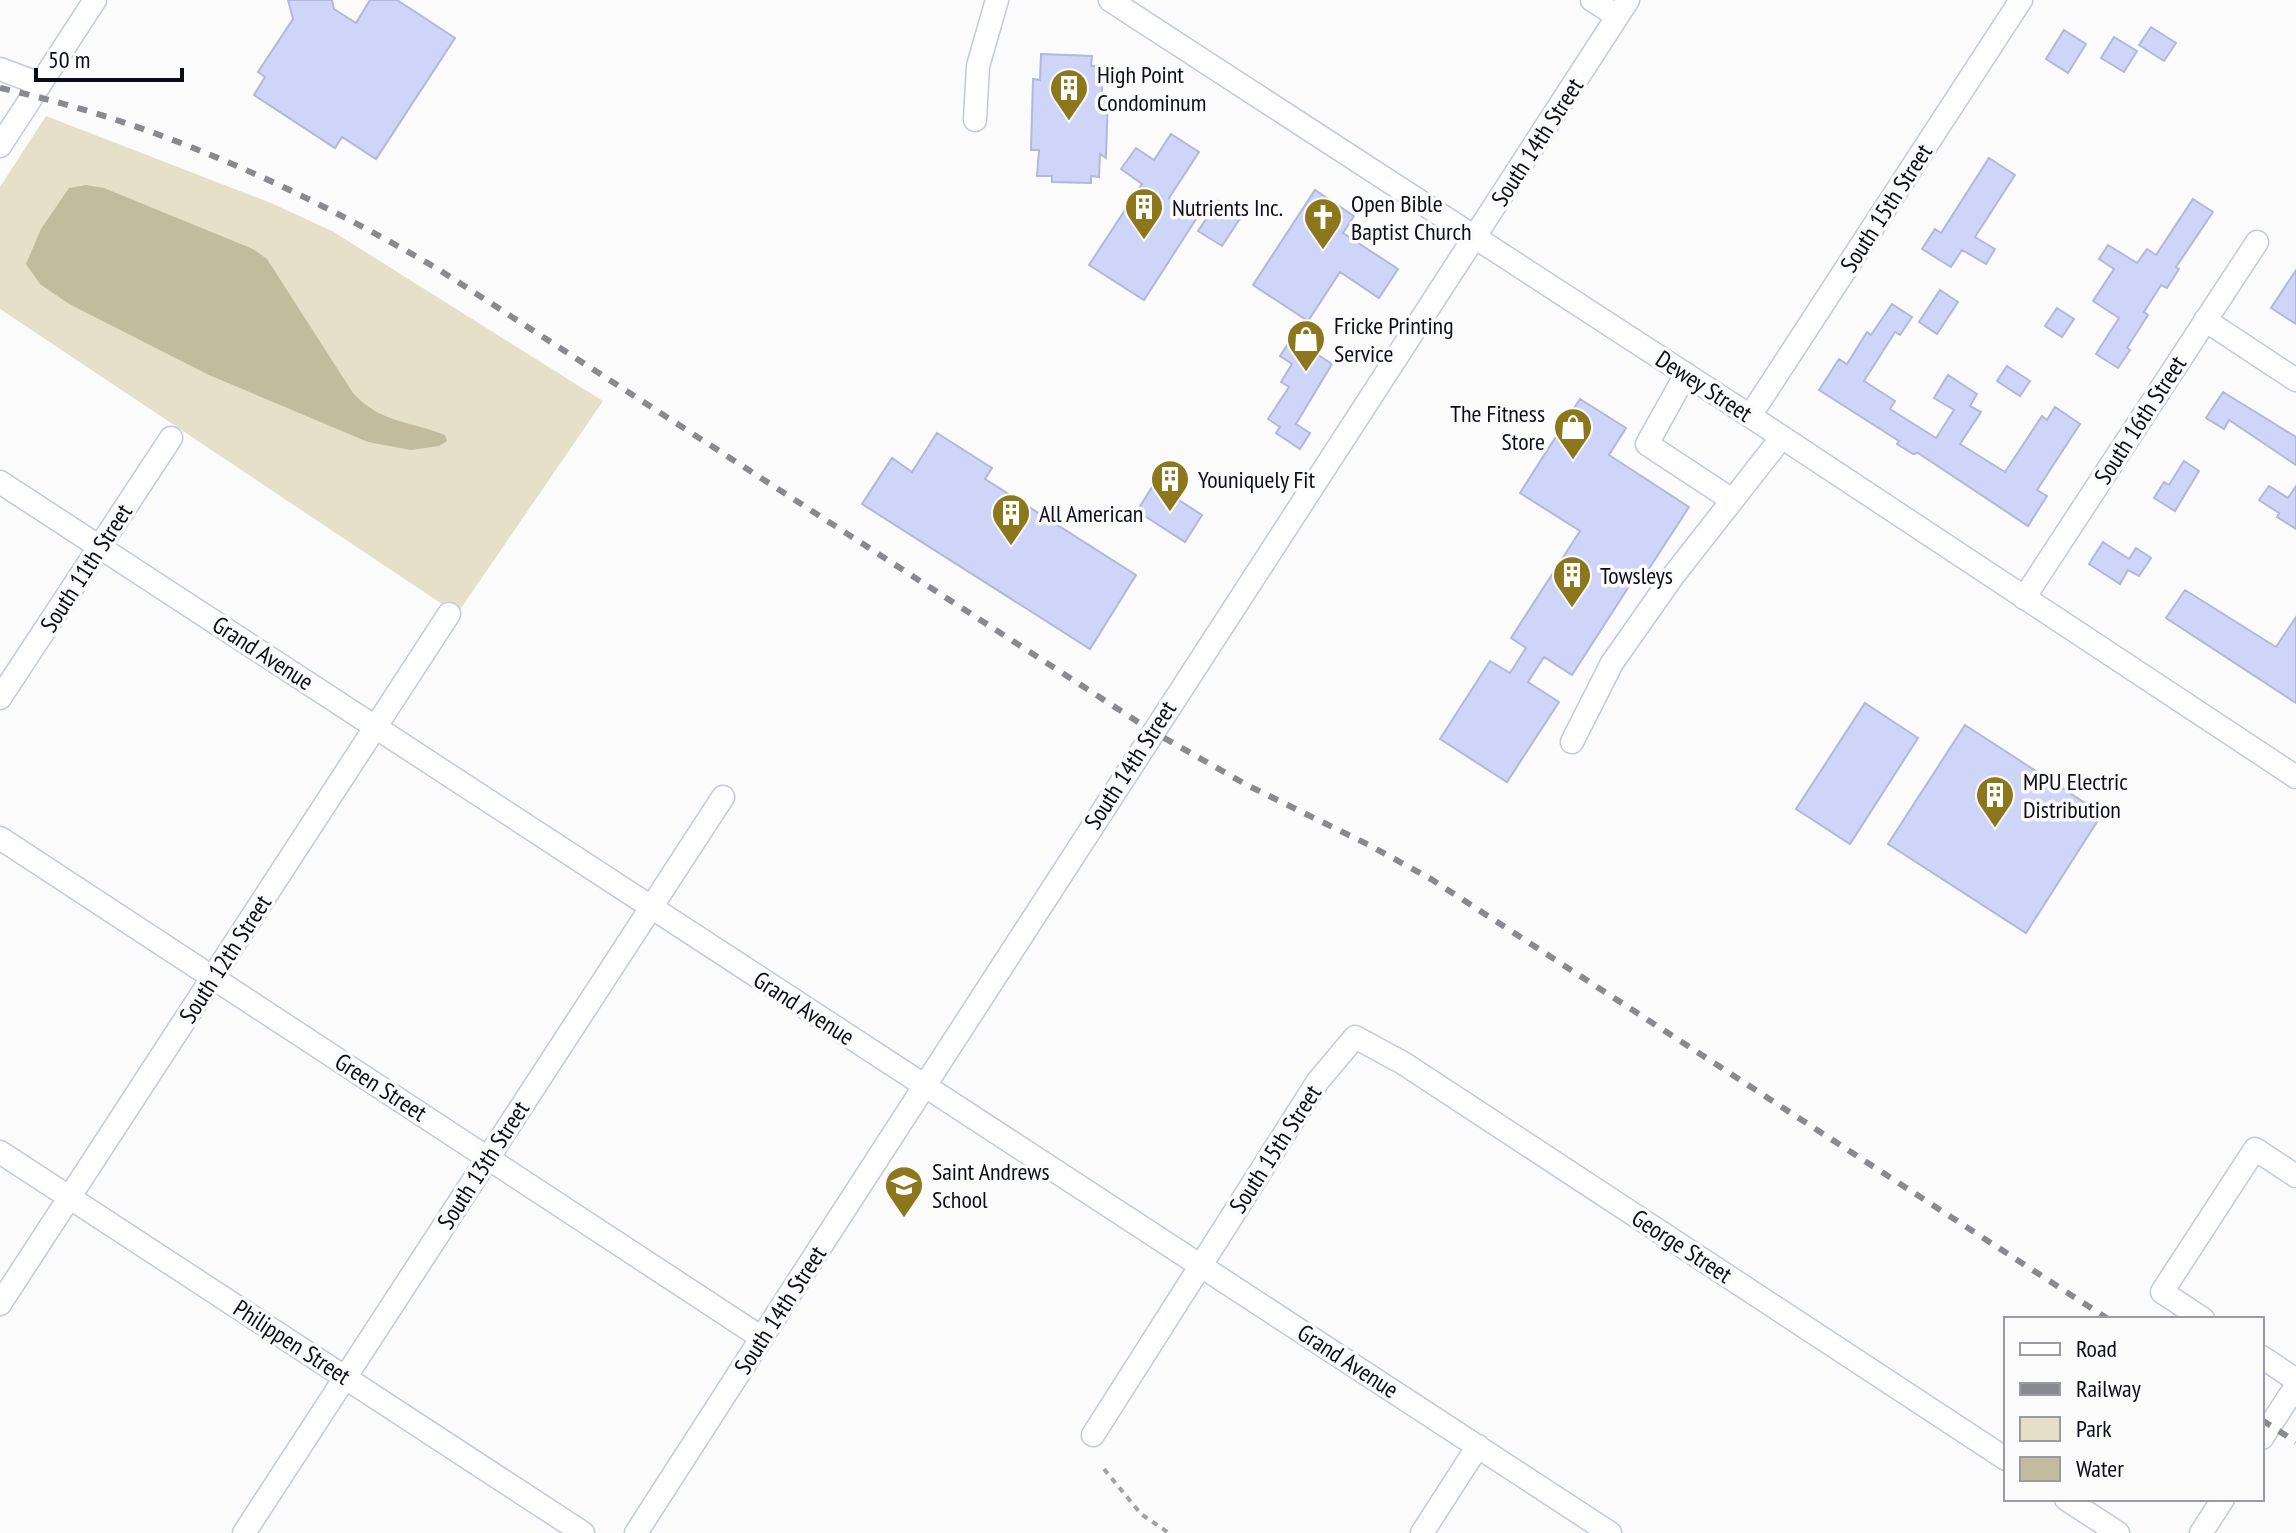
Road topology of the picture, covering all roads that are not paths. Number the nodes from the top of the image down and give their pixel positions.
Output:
1 (95, 0) edge
2 (997, 0) edge
3 (1110, 0) edge
4 (1592, 0) edge
5 (2021, 0) edge
6 (1623, 8) edge
7 (0, 69) edge
8 (40, 84) junction
9 (975, 120) dead end
10 (0, 146) edge
11 (1476, 238) junction
12 (2257, 242) dead end
13 (2205, 320) junction
14 (1686, 374) junction
15 (2296, 380) edge
16 (1750, 416) junction
17 (1782, 437) junction
18 (171, 438) dead end
19 (0, 482) edge
20 (1732, 500) junction
21 (100, 548) junction
22 (2024, 598) junction
23 (449, 614) dead end
24 (0, 698) edge
25 (375, 725) junction
26 (1572, 742) dead end
27 (2296, 777) edge
28 (723, 797) dead end
29 (0, 838) edge
30 (652, 908) junction
31 (213, 978) junction
32 (1355, 1037) joint
33 (925, 1087) junction
34 (0, 1152) edge
35 (488, 1156) junction
36 (2296, 1176) edge
37 (68, 1197) junction
38 (1202, 1264) junction
39 (0, 1304) edge
40 (2200, 1317) edge
41 (762, 1338) junction
42 (2264, 1358) edge
43 (346, 1377) junction
44 (2296, 1380) edge
45 (2296, 1386) edge
46 (1093, 1435) dead end
47 (2264, 1435) edge
48 (1478, 1446) junction
49 (2004, 1458) edge
50 (2069, 1501) edge
51 (2222, 1501) edge
52 (244, 1533) edge
53 (583, 1533) edge
54 (636, 1533) edge
55 (1422, 1533) edge
56 (1610, 1533) edge
57 (2118, 1533) edge
58 (2201, 1533) edge

1 - 8 street
2 - 9 street
3 - 11 street, Dewey Street
4 - 6 street
5 - 16 street, South 15th Street
6 - 11 street, South 14th Street
7 - 8 street
8 - 10 street
11 - 14 street, Dewey Street
11 - 33 street, South 14th Street
12 - 13 street, South 16th Street
13 - 15 street
13 - 22 street, South 16th Street
14 - 16 street, Dewey Street
14 - 20 street
16 - 17 street, Dewey Street
17 - 20 street
17 - 22 street, Dewey Street
18 - 21 street, South 11th Street
19 - 21 street, Grand Avenue
20 - 26 street
21 - 24 street, South 11th Street
21 - 25 street, Grand Avenue
22 - 27 street, Dewey Street
23 - 25 street, South 12th Street
25 - 30 street, Grand Avenue
25 - 31 street, South 12th Street
28 - 30 street, South 13th Street
29 - 31 street, Green Street
30 - 33 street, Grand Avenue
30 - 35 street, South 13th Street
31 - 35 street, Green Street
31 - 37 street, South 12th Street
32 - 38 street, South 15th Street
32 - 49 street, George Street
33 - 38 street, Grand Avenue
33 - 41 street, South 14th Street
34 - 37 street, Philippen Street
35 - 41 street, Green Street
35 - 43 street, South 13th Street
36 - 40 street
37 - 39 street, South 12th Street
37 - 43 street, Philippen Street
38 - 46 street, South 15th Street
38 - 48 street, Grand Avenue
41 - 54 street, South 14th Street
42 - 44 street
43 - 52 street, South 13th Street
43 - 53 street, Philippen Street
45 - 47 street
48 - 55 street
48 - 56 street, Grand Avenue
50 - 57 street
51 - 58 street

